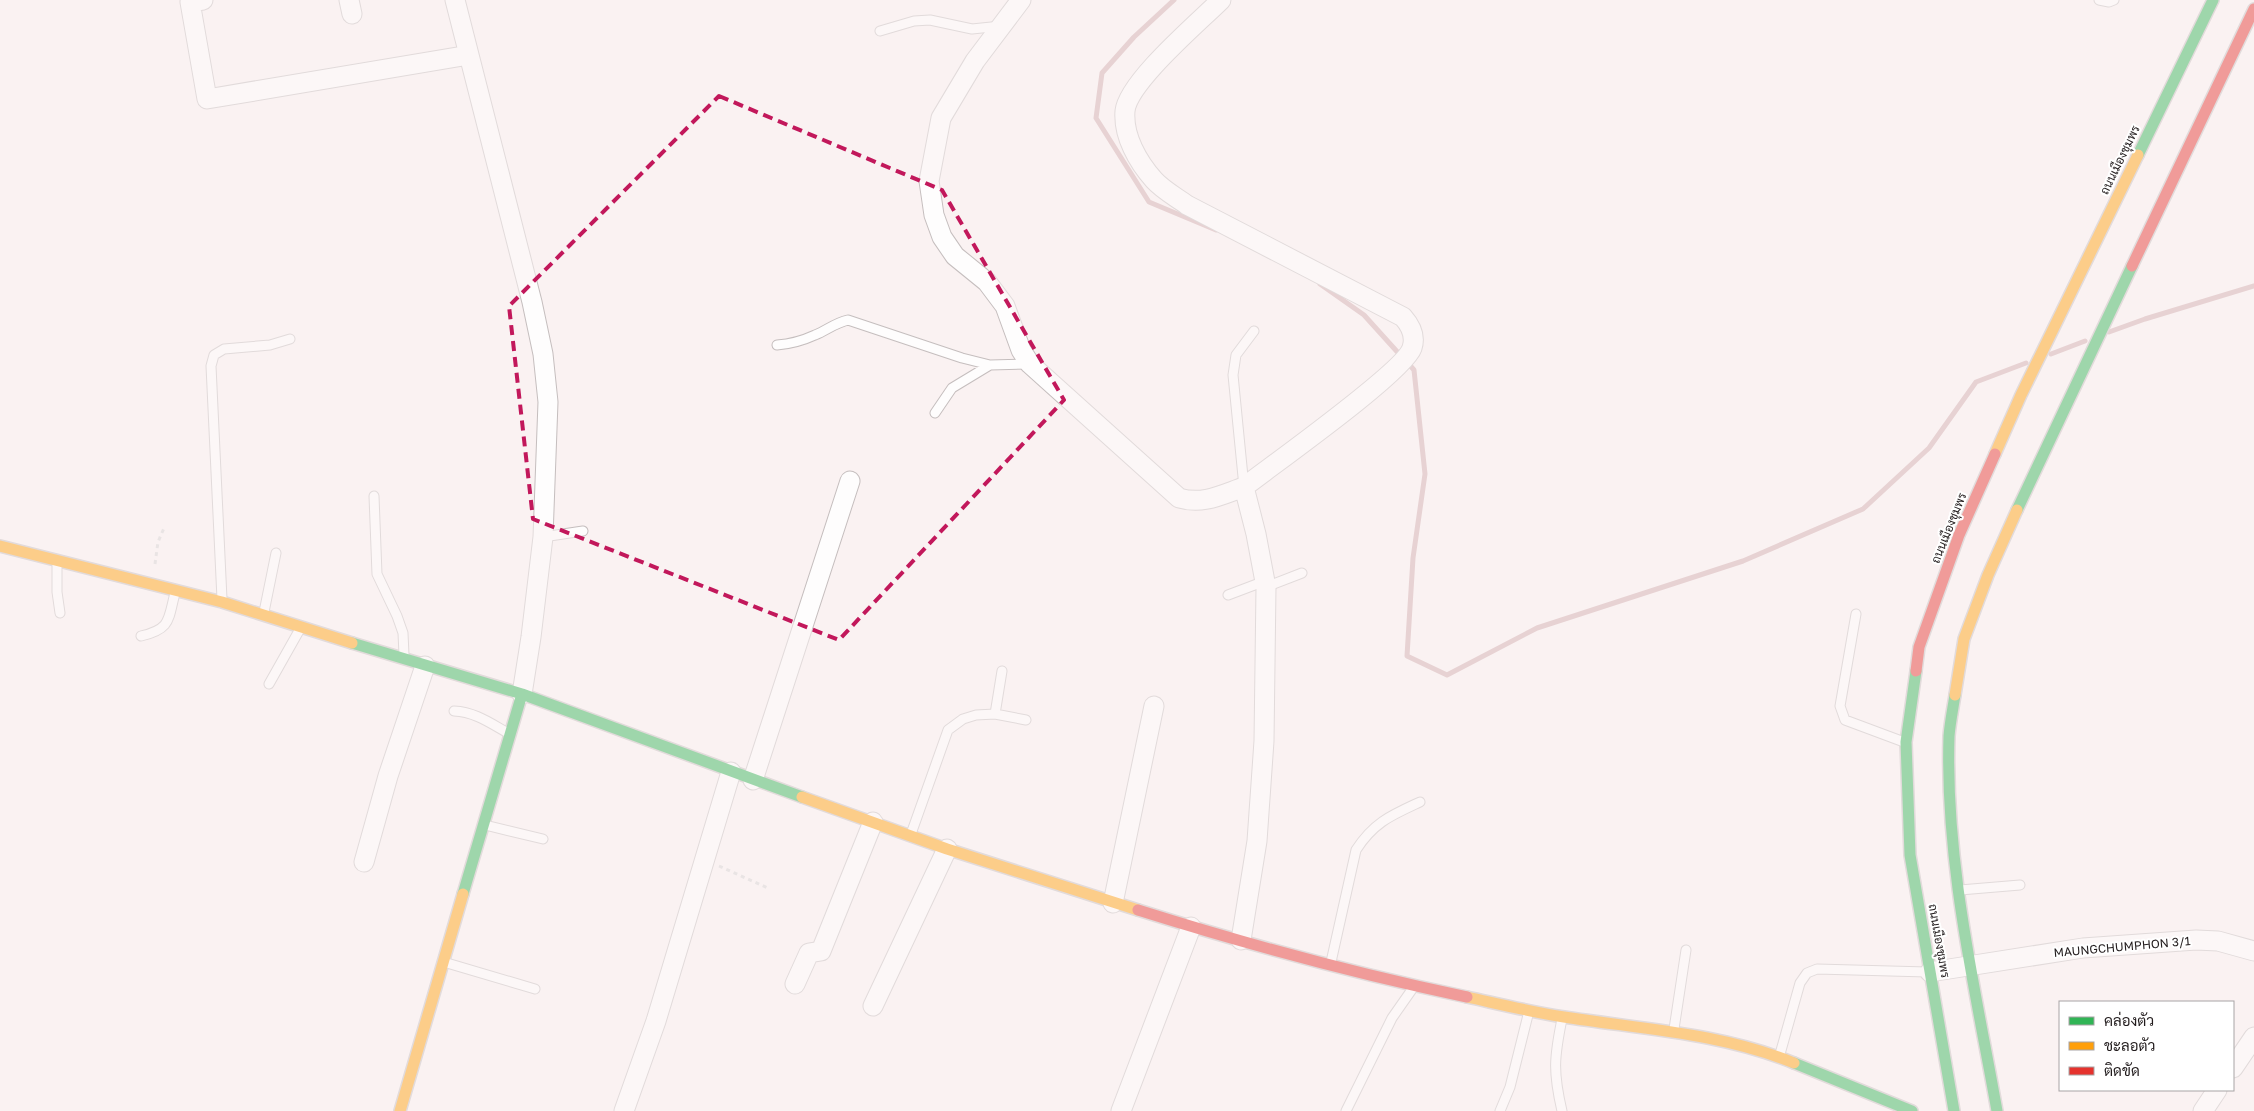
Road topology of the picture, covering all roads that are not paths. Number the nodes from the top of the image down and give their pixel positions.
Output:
1 (202, 0) edge
2 (455, 0) edge
3 (1020, 0) edge
4 (1221, 0) edge
5 (2099, 0) edge
6 (2114, 0) edge
7 (2213, 0) edge
8 (2254, 9) edge
9 (1004, 25) junction
10 (880, 31) dead end
11 (470, 55) junction
12 (1254, 331) dead end
13 (290, 339) dead end
14 (776, 345) dead end
15 (1030, 364) junction
16 (990, 365) junction
17 (935, 413) dead end
18 (850, 481) dead end
19 (1244, 486) junction
20 (374, 496) dead end
21 (583, 530) dead end
22 (542, 537) junction
23 (0, 546) edge
24 (276, 553) dead end
25 (57, 560) junction
26 (1302, 573) dead end
27 (1266, 584) junction
28 (176, 590) junction
29 (1228, 595) dead end
30 (222, 602) junction
31 (60, 613) dead end
32 (1856, 614) dead end
33 (263, 615) junction
34 (302, 627) junction
35 (141, 636) dead end
36 (404, 660) junction
37 (425, 666) junction
38 (1002, 671) dead end
39 (269, 684) dead end
40 (522, 694) junction
41 (1154, 706) dead end
42 (454, 711) dead end
43 (995, 714) junction
44 (1026, 720) dead end
45 (510, 734) junction
46 (1906, 742) junction
47 (731, 772) junction
48 (753, 780) junction
49 (1420, 802) dead end
50 (873, 822) junction
51 (484, 824) junction
52 (910, 835) junction
53 (543, 840) dead end
54 (947, 848) junction
55 (364, 862) dead end
56 (2020, 885) dead end
57 (1957, 890) junction
58 (1113, 903) junction
59 (1191, 927) junction
60 (1241, 940) junction
61 (1686, 950) dead end
62 (2254, 951) edge
63 (444, 962) junction
64 (1330, 963) junction
65 (1972, 966) junction
66 (1930, 972) junction
67 (795, 984) dead end
68 (1415, 986) junction
69 (535, 989) dead end
70 (873, 1006) dead end
71 (1530, 1008) junction
72 (1562, 1017) junction
73 (1674, 1032) junction
74 (2254, 1037) edge
75 (1779, 1057) junction
76 (2234, 1067) edge
77 (2217, 1091) edge
78 (1562, 1110) edge
79 (400, 1111) edge
80 (624, 1111) edge
81 (1121, 1111) edge
82 (1346, 1111) edge
83 (1500, 1111) edge
84 (1912, 1111) edge
85 (1954, 1111) edge
86 (1997, 1111) edge
87 (2203, 1111) edge

1 - 11 street
2 - 11 street
3 - 9 street
4 - 19 street
5 - 6 lane
7 - 46 street, ถนนเมืองชุมพร
8 - 57 street
9 - 10 lane
9 - 15 street
11 - 22 street
12 - 19 lane
13 - 30 lane
14 - 16 lane
15 - 16 lane
15 - 19 street
16 - 17 lane
18 - 48 street
19 - 27 street
20 - 36 lane
21 - 22 lane
22 - 40 street
23 - 25 street
24 - 33 lane
25 - 28 street
25 - 31 lane
26 - 27 lane
27 - 29 lane
27 - 60 street
28 - 30 street
28 - 35 lane
30 - 33 street
32 - 46 lane
33 - 34 street
34 - 36 street
34 - 39 lane
36 - 37 street
37 - 40 street
37 - 55 street
38 - 43 lane
40 - 45 street
40 - 47 street
41 - 58 street
42 - 45 lane
43 - 44 lane
43 - 52 lane
45 - 51 street
46 - 66 street, ถนนเมืองชุมพร
47 - 48 street
47 - 80 street
48 - 50 street
49 - 64 lane
50 - 52 street
50 - 67 street
51 - 53 lane
51 - 63 street
52 - 54 street
54 - 58 street
54 - 70 street
56 - 57 lane
57 - 65 street
58 - 59 street
59 - 60 street
59 - 81 street
60 - 64 street
61 - 73 lane
62 - 65 street, MAUNGCHUMPHON 3/1
63 - 69 lane
63 - 79 street
64 - 68 street
65 - 66 street, MAUNGCHUMPHON 3/1
65 - 86 street
66 - 75 lane
66 - 85 street, ถนนเมืองชุมพร
68 - 71 street
68 - 82 lane
71 - 72 street
71 - 83 lane
72 - 73 street
72 - 78 lane
73 - 75 street
74 - 76 street
75 - 84 street
77 - 87 street

